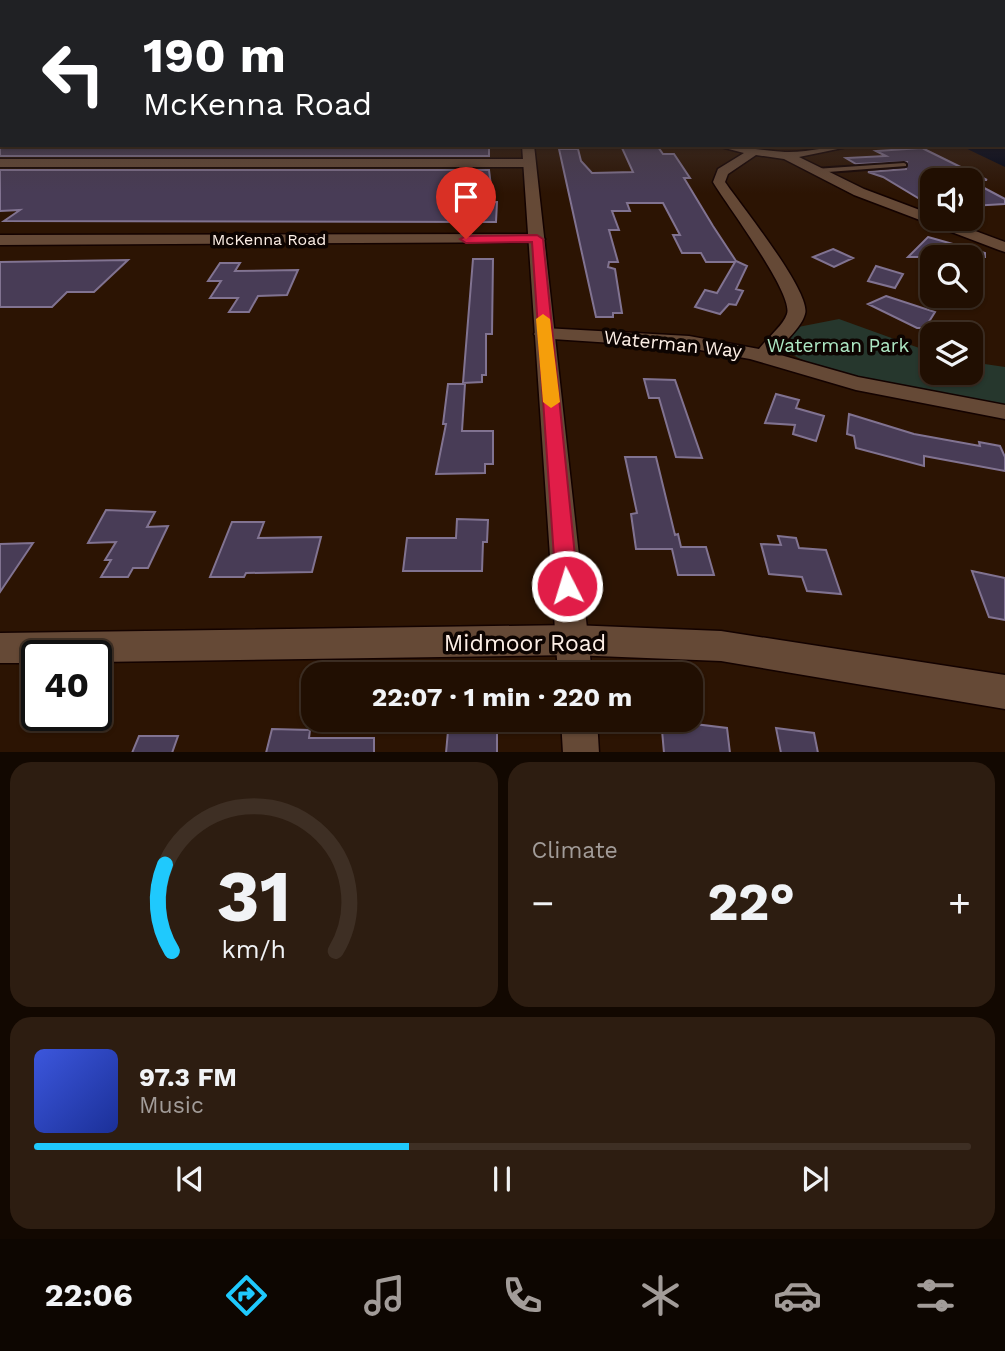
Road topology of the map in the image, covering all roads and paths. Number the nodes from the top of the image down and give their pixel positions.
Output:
1 (730, 147) edge
2 (840, 147) edge
3 (754, 151) junction
4 (528, 154) edge
5 (787, 156) junction
6 (0, 163) edge
7 (904, 165) dead end
8 (815, 171) junction
9 (537, 239) junction
10 (0, 240) edge
11 (1005, 247) edge
12 (544, 334) junction
13 (766, 355) junction
14 (1005, 412) edge
15 (572, 640) junction
16 (0, 648) edge
17 (574, 662) edge
18 (1005, 692) edge
19 (580, 732) edge
20 (581, 752) edge

1 - 3 street
2 - 5 street
3 - 5 street
3 - 13 street
4 - 6 street
4 - 9 street
5 - 8 street
7 - 8 lane
8 - 11 street
9 - 10 street, McKenna Road
9 - 12 street
12 - 13 street, Waterman Way
12 - 15 street
13 - 14 street, Waterman Way
15 - 16 street, Midmoor Road
15 - 17 street
15 - 18 street, Midmoor Road
19 - 20 street

